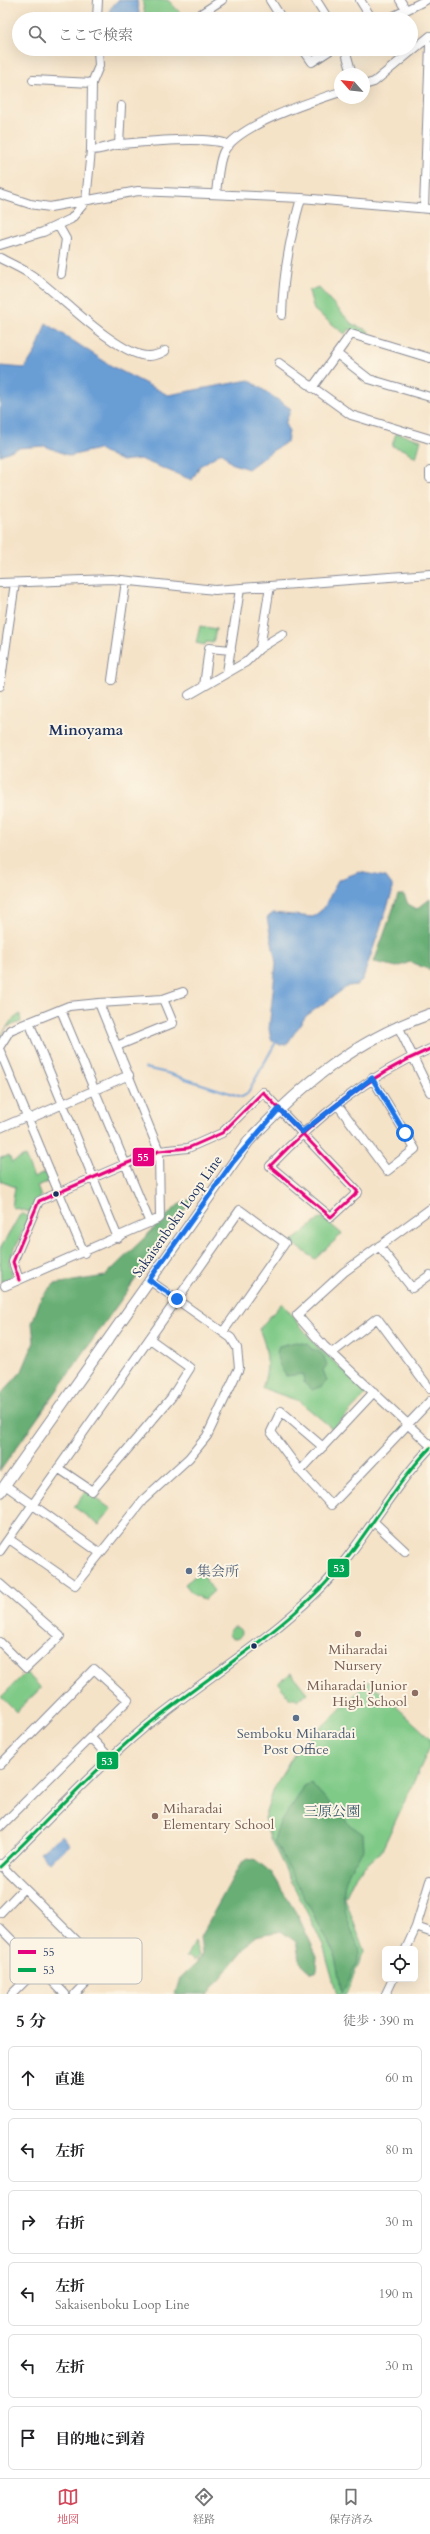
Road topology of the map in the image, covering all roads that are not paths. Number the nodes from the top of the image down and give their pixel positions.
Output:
1 (98, 0) edge
2 (222, 0) edge
3 (270, 0) edge
4 (316, 0) edge
5 (360, 0) edge
6 (400, 0) edge
7 (426, 0) edge
8 (406, 10) junction
9 (97, 12) edge
10 (204, 12) edge
11 (278, 12) edge
12 (324, 12) edge
13 (368, 12) edge
14 (402, 12) edge
15 (430, 36) edge
16 (430, 45) edge
17 (418, 46) edge
18 (98, 56) edge
19 (308, 56) edge
20 (321, 56) edge
21 (347, 56) edge
22 (406, 56) edge
23 (350, 68) edge
24 (33, 80) dead end
25 (92, 83) junction
26 (370, 83) edge
27 (334, 94) edge
28 (122, 106) dead end
29 (119, 144) junction
30 (229, 145) junction
31 (91, 150) junction
32 (216, 193) junction
33 (0, 194) edge
34 (301, 198) junction
35 (86, 201) junction
36 (427, 208) edge
37 (58, 225) junction
38 (0, 245) edge
39 (0, 258) edge
40 (61, 274) dead end
41 (282, 315) dead end
42 (166, 351) dead end
43 (337, 354) junction
44 (430, 358) edge
45 (279, 363) dead end
46 (312, 388) junction
47 (430, 397) edge
48 (430, 439) edge
49 (430, 471) edge
50 (430, 478) edge
51 (430, 574) edge
52 (126, 581) junction
53 (0, 583) edge
54 (15, 583) junction
55 (270, 586) junction
56 (240, 589) junction
57 (283, 634) dead end
58 (260, 648) junction
59 (231, 650) junction
60 (227, 672) junction
61 (112, 680) dead end
62 (0, 686) edge
63 (204, 686) junction
64 (188, 695) dead end
65 (184, 992) dead end
66 (163, 999) junction
67 (100, 1004) junction
68 (61, 1010) junction
69 (430, 1014) edge
70 (29, 1022) junction
71 (398, 1026) junction
72 (0, 1046) edge
73 (117, 1046) junction
74 (430, 1049) edge
75 (0, 1051) edge
76 (412, 1058) junction
77 (129, 1075) junction
78 (372, 1078) junction
79 (95, 1091) junction
80 (430, 1092) edge
81 (63, 1104) junction
82 (336, 1104) junction
83 (279, 1109) junction
84 (28, 1117) junction
85 (0, 1128) edge
86 (302, 1132) junction
87 (159, 1151) junction
88 (125, 1164) junction
89 (94, 1177) junction
90 (60, 1193) junction
91 (430, 1210) edge
92 (150, 1223) junction
93 (118, 1238) junction
94 (379, 1246) junction
95 (84, 1253) junction
96 (430, 1275) edge
97 (19, 1280) junction
98 (149, 1280) junction
99 (5, 1286) dead end
100 (177, 1299) junction
101 (223, 1332) junction
102 (150, 1340) junction
103 (332, 1353) junction
104 (430, 1389) edge
105 (374, 1392) junction
106 (430, 1401) edge
107 (407, 1423) junction
108 (430, 1445) edge
109 (323, 1447) junction
110 (430, 1448) edge
111 (58, 1468) junction
112 (300, 1471) junction
113 (2, 1489) edge
114 (32, 1505) junction
115 (373, 1521) junction
116 (9, 1539) junction
117 (0, 1551) edge
118 (405, 1551) dead end
119 (100, 1554) junction
120 (0, 1584) edge
121 (0, 1642) edge
122 (91, 1738) junction
123 (110, 1758) junction
124 (0, 1765) edge
125 (0, 1827) edge
126 (1, 1865) edge
127 (430, 1881) edge
128 (24, 1888) junction
129 (0, 1913) edge
130 (416, 1926) junction
131 (0, 1928) edge
132 (430, 1932) edge
133 (10, 1938) edge
134 (74, 1938) edge
135 (407, 1946) edge
136 (392, 1982) edge
137 (22, 1984) edge
138 (55, 1984) edge
139 (85, 1984) edge
140 (12, 1994) edge
141 (65, 1994) edge
142 (75, 1994) edge
143 (386, 1994) edge

1 - 9 street
2 - 10 street
3 - 11 street
4 - 12 street
5 - 13 street
6 - 8 street
7 - 8 street
8 - 14 street
15 - 17 street
16 - 36 street
18 - 25 street
19 - 20 street
21 - 23 street
22 - 26 street
24 - 25 street
25 - 31 street
27 - 30 street
28 - 29 street
29 - 30 street
29 - 31 street
30 - 32 street
31 - 35 street
32 - 34 street
32 - 35 street
33 - 35 street
34 - 36 street
34 - 41 street
35 - 37 street
37 - 38 street
37 - 40 street
39 - 42 street
43 - 44 street
43 - 46 street
43 - 47 street
45 - 46 street
46 - 48 street
49 - 50 street
51 - 55 street
52 - 54 street
52 - 56 street
52 - 61 street
53 - 54 street
54 - 62 street
55 - 56 street
55 - 58 street
56 - 59 street
57 - 58 street
58 - 60 street
59 - 60 street
59 - 63 street
60 - 63 street
63 - 64 street
65 - 66 street
66 - 67 street
66 - 73 street
67 - 68 street
67 - 73 street
68 - 70 street
68 - 79 street
69 - 71 main road, Sakaisenboku Loop Line
70 - 72 street
70 - 81 street
71 - 76 street
71 - 83 main road, Sakaisenboku Loop Line
73 - 77 street
74 - 76 street
75 - 84 street
76 - 78 street
76 - 80 street
77 - 79 street
77 - 87 street
78 - 82 street
78 - 82 street
79 - 81 street
79 - 88 street
81 - 84 street
81 - 89 street
82 - 86 street
83 - 86 street
83 - 87 street
83 - 98 main road, Sakaisenboku Loop Line
84 - 85 street
84 - 90 street
86 - 86 street
87 - 88 street
87 - 92 street
88 - 89 street
88 - 92 street
89 - 90 street
89 - 93 street
90 - 95 street
90 - 97 street
91 - 94 street
92 - 93 street
93 - 95 street
94 - 96 street
94 - 103 street
95 - 97 street
97 - 99 street
98 - 100 street
98 - 113 main road, Sakaisenboku Loop Line
100 - 101 street
100 - 101 street
100 - 102 street
101 - 119 street
102 - 111 street
102 - 111 street
103 - 104 street
103 - 105 street
105 - 107 street
105 - 109 street
106 - 107 street
107 - 108 street
107 - 112 street
109 - 112 street
109 - 112 street
110 - 115 street
111 - 114 street
113 - 114 street
114 - 116 street
114 - 119 street
115 - 118 street
115 - 123 street
116 - 117 street
116 - 119 street
120 - 121 street
122 - 123 street
122 - 124 street
122 - 125 street
123 - 126 street
126 - 128 street
127 - 130 street
128 - 129 street
128 - 134 street
130 - 132 street
130 - 135 street
131 - 133 street
136 - 143 street
137 - 140 street
138 - 141 street
139 - 142 street

